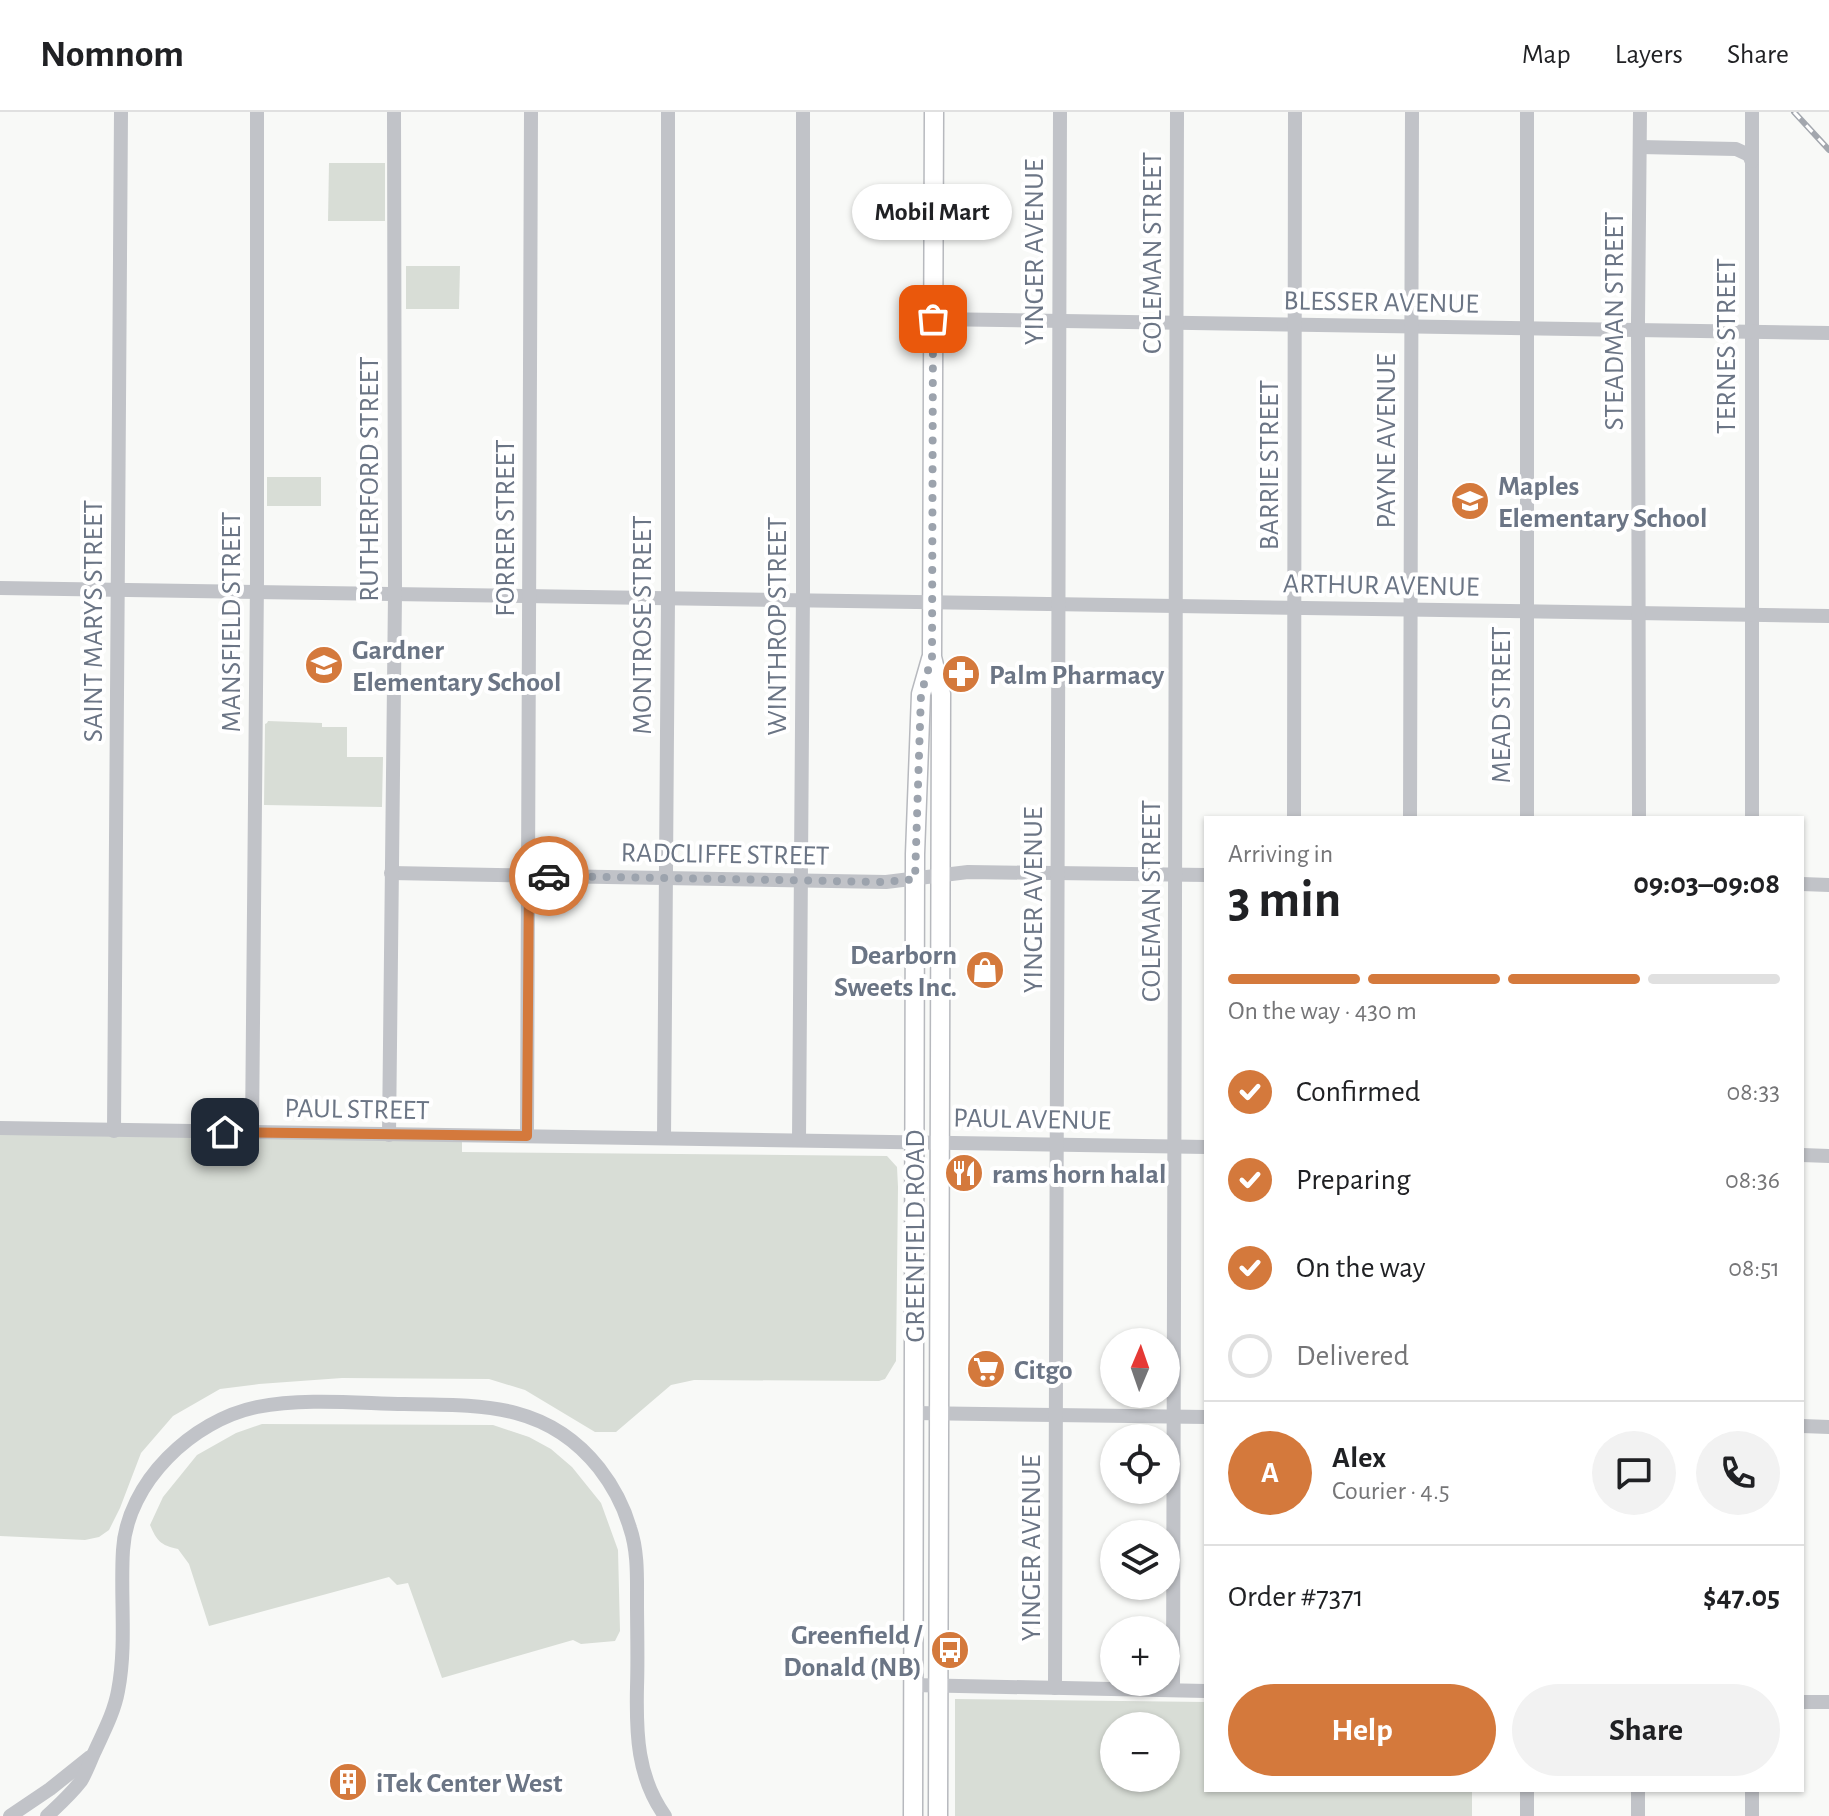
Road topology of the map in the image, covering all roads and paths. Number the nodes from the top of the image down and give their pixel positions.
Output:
1 (121, 112) edge
2 (257, 112) edge
3 (394, 112) edge
4 (531, 112) edge
5 (668, 112) edge
6 (803, 112) edge
7 (934, 112) edge
8 (1060, 112) edge
9 (1177, 112) edge
10 (1295, 112) edge
11 (1412, 112) edge
12 (1527, 112) edge
13 (1640, 112) edge
14 (1752, 113) edge
15 (1640, 147) junction
16 (1752, 162) junction
17 (933, 319) junction
18 (1059, 321) junction
19 (1176, 323) junction
20 (1295, 325) junction
21 (1411, 327) junction
22 (1526, 329) junction
23 (1638, 331) junction
24 (1751, 332) junction
25 (1829, 333) edge
26 (0, 588) edge
27 (118, 590) junction
28 (256, 592) junction
29 (395, 594) junction
30 (530, 596) junction
31 (668, 599) junction
32 (802, 601) junction
33 (932, 603) junction
34 (1059, 605) junction
35 (1175, 607) junction
36 (1294, 608) junction
37 (1411, 610) junction
38 (1526, 612) junction
39 (1639, 613) junction
40 (1751, 615) junction
41 (1829, 616) edge
42 (932, 657) junction
43 (1294, 816) edge
44 (1410, 816) edge
45 (1527, 816) edge
46 (1639, 816) edge
47 (1752, 816) edge
48 (391, 873) junction
49 (1058, 873) junction
50 (940, 874) junction
51 (529, 875) junction
52 (1176, 875) junction
53 (1204, 875) edge
54 (666, 878) junction
55 (915, 879) junction
56 (800, 880) junction
57 (1804, 884) edge
58 (1829, 885) edge
59 (914, 983) junction
60 (940, 983) junction
61 (0, 1128) edge
62 (114, 1131) junction
63 (252, 1132) junction
64 (389, 1135) junction
65 (527, 1136) junction
66 (664, 1138) junction
67 (799, 1140) junction
68 (915, 1142) junction
69 (940, 1143) junction
70 (1058, 1145) junction
71 (1175, 1146) junction
72 (1204, 1147) edge
73 (1804, 1155) edge
74 (1829, 1156) edge
75 (913, 1413) junction
76 (938, 1414) junction
77 (1057, 1415) junction
78 (1174, 1417) junction
79 (1204, 1417) edge
80 (1804, 1426) edge
81 (1829, 1427) edge
82 (1173, 1616) edge
83 (912, 1685) junction
84 (938, 1686) junction
85 (1055, 1688) junction
86 (1100, 1689) edge
87 (1180, 1690) edge
88 (1204, 1691) edge
89 (1804, 1702) edge
90 (1829, 1702) edge
91 (94, 1754) junction
92 (1527, 1792) edge
93 (1638, 1792) edge
94 (1752, 1792) edge
95 (10, 1816) edge
96 (47, 1816) edge
97 (665, 1816) edge
98 (913, 1816) edge
99 (938, 1816) edge
100 (1527, 1816) edge
101 (1638, 1816) edge
102 (1752, 1816) edge

1 - 27 street, SAINT MARYS STREET
2 - 28 street, MANSFIELD STREET
3 - 29 street, RUTHERFORD STREET
4 - 30 street, FORRER STREET
5 - 31 street, MONTROSE STREET
6 - 32 street, WINTHROP STREET
7 - 17 main road, GREENFIELD ROAD
8 - 18 street, YINGER AVENUE
9 - 19 street, COLEMAN STREET
10 - 20 street, BARRIE STREET
11 - 21 street, PAYNE AVENUE
12 - 22 street, MEAD STREET
13 - 15 street, STEADMAN STREET
14 - 16 street, TERNES STREET
15 - 16 street
15 - 23 street, STEADMAN STREET
16 - 24 street, TERNES STREET
17 - 18 street, BLESSER AVENUE
17 - 33 main road, GREENFIELD ROAD
18 - 19 street, BLESSER AVENUE
18 - 34 street, YINGER AVENUE
19 - 20 street, BLESSER AVENUE
19 - 35 street, COLEMAN STREET
20 - 21 street, BLESSER AVENUE
20 - 36 street, BARRIE STREET
21 - 22 street, BLESSER AVENUE
21 - 37 street, PAYNE AVENUE
22 - 23 street, BLESSER AVENUE
22 - 38 street, MEAD STREET
23 - 24 street, BLESSER AVENUE
23 - 39 street, STEADMAN STREET
24 - 25 street, BLESSER AVENUE
24 - 40 street, TERNES STREET
26 - 27 street, ARTHUR AVENUE
27 - 28 street, ARTHUR AVENUE
27 - 62 street, SAINT MARYS STREET
28 - 29 street, ARTHUR AVENUE
28 - 63 street, MANSFIELD STREET
29 - 30 street, ARTHUR AVENUE
29 - 48 street, RUTHERFORD STREET
30 - 31 street, ARTHUR AVENUE
30 - 51 street, FORRER STREET
31 - 32 street, ARTHUR AVENUE
31 - 54 street, MONTROSE STREET
32 - 33 street, ARTHUR AVENUE
32 - 56 street, WINTHROP STREET
33 - 34 street, ARTHUR AVENUE
33 - 42 main road, GREENFIELD ROAD
34 - 35 street, ARTHUR AVENUE
34 - 49 street, YINGER AVENUE
35 - 36 street, ARTHUR AVENUE
35 - 52 street, COLEMAN STREET
36 - 37 street, ARTHUR AVENUE
36 - 43 street, BARRIE STREET
37 - 38 street, ARTHUR AVENUE
37 - 44 street, PAYNE AVENUE
38 - 39 street, ARTHUR AVENUE
38 - 45 street, MEAD STREET
39 - 40 street, ARTHUR AVENUE
39 - 46 street, STEADMAN STREET
40 - 41 street, ARTHUR AVENUE
40 - 47 street, TERNES STREET
42 - 50 main road, GREENFIELD ROAD
42 - 55 main road, GREENFIELD ROAD
48 - 51 street, RADCLIFFE STREET
48 - 64 street, RUTHERFORD STREET
49 - 50 street, RADCLIFFE STREET
49 - 52 street, RADCLIFFE STREET
49 - 70 street, YINGER AVENUE
50 - 55 street, RADCLIFFE STREET
50 - 60 main road, GREENFIELD ROAD
51 - 54 street, RADCLIFFE STREET
51 - 65 street, FORRER STREET
52 - 53 street, RADCLIFFE STREET
52 - 71 street, COLEMAN STREET
54 - 56 street, RADCLIFFE STREET
54 - 66 street, MONTROSE STREET
55 - 56 street, RADCLIFFE STREET
55 - 59 main road, GREENFIELD ROAD
56 - 67 street, WINTHROP STREET
57 - 58 street
59 - 60 main road
59 - 68 main road, GREENFIELD ROAD
60 - 69 main road, GREENFIELD ROAD
61 - 62 street, PAUL STREET
62 - 63 street, PAUL STREET
63 - 64 street, PAUL STREET
64 - 65 street, PAUL STREET
65 - 66 street, PAUL STREET
66 - 67 street, PAUL AVENUE
67 - 68 street, PAUL AVENUE
68 - 69 street, PAUL AVENUE
68 - 75 main road, GREENFIELD ROAD
69 - 70 street, PAUL AVENUE
69 - 76 main road, GREENFIELD ROAD
70 - 71 street, PAUL AVENUE
70 - 77 street, YINGER AVENUE
71 - 72 street, PAUL AVENUE
71 - 78 street, COLEMAN STREET
73 - 74 street
75 - 76 street
75 - 83 main road, GREENFIELD ROAD
76 - 77 street
76 - 84 main road, GREENFIELD ROAD
77 - 78 street
77 - 85 street, YINGER AVENUE
78 - 79 street
78 - 82 street, COLEMAN STREET
80 - 81 street
83 - 84 street
83 - 98 main road, GREENFIELD ROAD
84 - 85 street
84 - 99 main road, GREENFIELD ROAD
85 - 86 street
87 - 88 street
89 - 90 street
91 - 95 street
91 - 96 street
91 - 97 street
92 - 100 street
93 - 101 street
94 - 102 street

